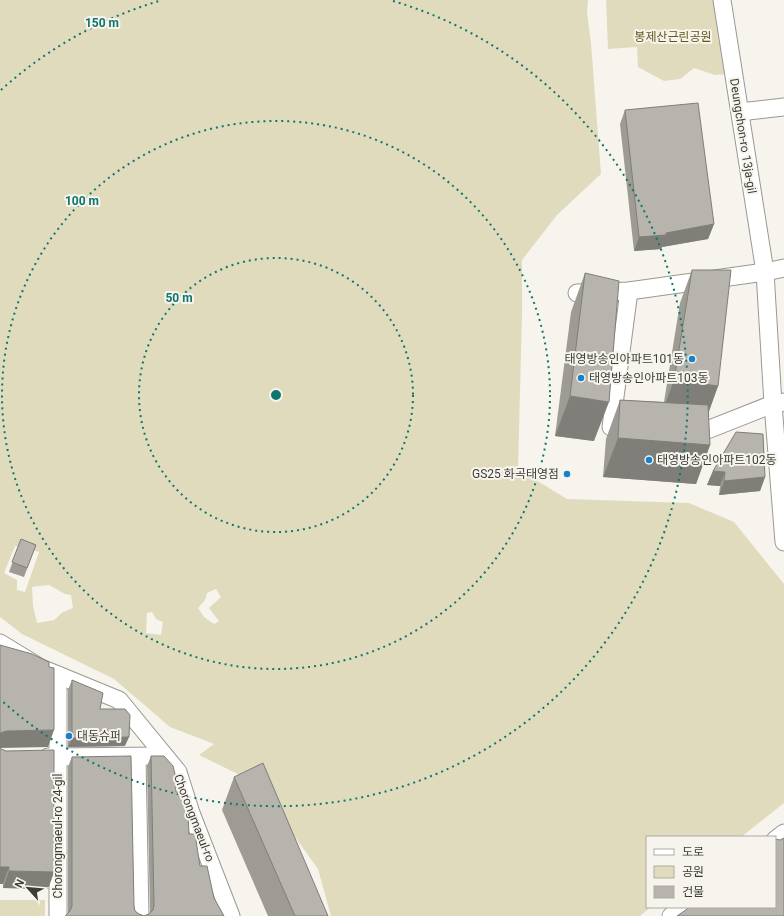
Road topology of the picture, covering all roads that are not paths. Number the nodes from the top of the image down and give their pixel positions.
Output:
1 (722, 0) edge
2 (784, 107) edge
3 (740, 112) junction
4 (784, 268) edge
5 (765, 272) junction
6 (629, 291) junction
7 (577, 293) dead end
8 (778, 403) edge
9 (643, 429) edge
10 (674, 432) edge
11 (784, 542) edge
12 (0, 643) edge
13 (58, 675) junction
14 (165, 756) junction
15 (29, 757) edge
16 (59, 757) junction
17 (137, 757) junction
18 (784, 833) edge
19 (776, 839) edge
20 (682, 908) edge
21 (58, 916) edge
22 (140, 916) edge
23 (231, 916) edge
24 (671, 916) edge

1 - 3 street, Deungchon-ro 13ja-gil
2 - 3 street
3 - 5 street, Deungchon-ro 13ja-gil
4 - 5 street
5 - 6 street
5 - 8 street, Deungchon-ro 13ja-gil
6 - 7 street
6 - 9 street
8 - 10 street
8 - 11 street, Deungchon-ro 13ja-gil
12 - 13 street, Chorongmaeul-ro
13 - 14 street, Chorongmaeul-ro
13 - 16 street, Chorongmaeul-ro 24-gil
14 - 17 street, Chorongmaeul-ro 24-gil
14 - 23 street, Chorongmaeul-ro
15 - 16 street, Chorongmaeul-ro 24-gil
16 - 17 street, Chorongmaeul-ro 24-gil
16 - 21 street, Chorongmaeul-ro 24-gil
17 - 22 street
18 - 19 street
20 - 24 street

